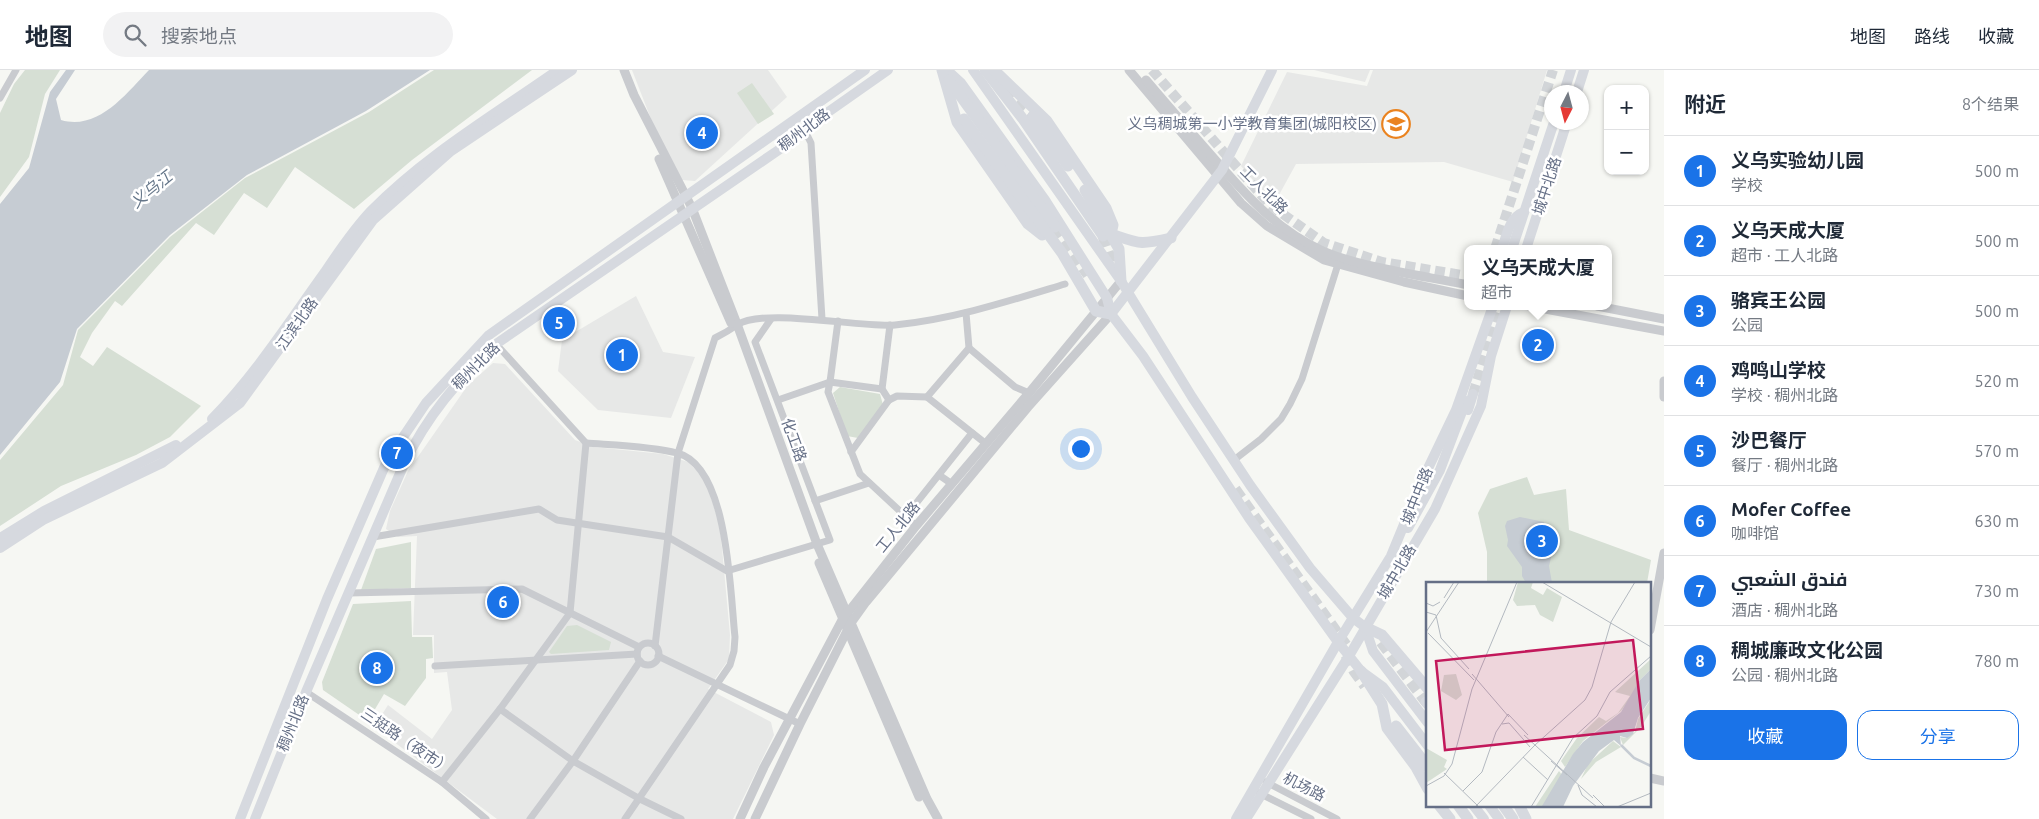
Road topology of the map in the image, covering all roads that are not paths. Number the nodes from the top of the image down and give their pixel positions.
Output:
1 (16, 70) edge
2 (558, 70) edge
3 (572, 70) edge
4 (618, 70) edge
5 (624, 70) edge
6 (865, 70) edge
7 (888, 70) edge
8 (942, 70) edge
9 (948, 70) edge
10 (973, 70) edge
11 (985, 70) edge
12 (994, 70) edge
13 (1129, 70) edge
14 (1137, 70) edge
15 (1272, 70) edge
16 (1571, 70) edge
17 (1584, 70) edge
18 (1566, 85) edge
19 (1579, 85) edge
20 (0, 98) edge
21 (1033, 116) tunnel mouth
22 (964, 119) dead end
23 (804, 129) junction
24 (1551, 130) edge
25 (1564, 130) edge
26 (1221, 172) junction
27 (681, 198) junction
28 (688, 210) junction
29 (1524, 212) junction
30 (1055, 227) tunnel mouth
31 (1107, 235) junction
32 (1170, 238) junction
33 (1050, 239) junction
34 (1503, 245) edge
35 (1513, 245) edge
36 (1527, 245) edge
37 (1339, 260) junction
38 (1121, 281) junction
39 (1065, 284) dead end
40 (1464, 284) edge
41 (1128, 293) junction
42 (1464, 295) edge
43 (1107, 298) junction
44 (1612, 309) edge
45 (1492, 310) edge
46 (1506, 310) edge
47 (1551, 310) edge
48 (1096, 311) junction
49 (966, 313) junction
50 (1111, 314) junction
51 (771, 319) junction
52 (822, 319) junction
53 (1664, 319) edge
54 (838, 322) junction
55 (890, 325) junction
56 (735, 327) junction
57 (1664, 331) edge
58 (496, 344) junction
59 (969, 348) junction
60 (1664, 381) edge
61 (830, 382) junction
62 (882, 389) junction
63 (1029, 394) junction
64 (927, 397) junction
65 (1664, 397) edge
66 (778, 400) junction
67 (889, 400) junction
68 (972, 433) junction
69 (586, 442) junction
70 (986, 443) junction
71 (851, 452) junction
72 (678, 453) junction
73 (1234, 460) junction
74 (939, 475) junction
75 (869, 483) junction
76 (952, 484) junction
77 (815, 501) junction
78 (906, 516) junction
79 (579, 524) junction
80 (916, 526) junction
81 (373, 537) junction
82 (668, 537) junction
83 (0, 538) edge
84 (1414, 542) junction
85 (1397, 544) junction
86 (814, 545) junction
87 (0, 548) edge
88 (1664, 553) edge
89 (728, 571) junction
90 (349, 594) junction
91 (570, 613) junction
92 (1354, 618) junction
93 (847, 619) junction
94 (1652, 619) edge
95 (657, 623) junction
96 (1366, 627) junction
97 (847, 632) junction
98 (1338, 642) junction
99 (655, 646) junction
100 (640, 651) junction
101 (658, 656) junction
102 (1349, 656) junction
103 (536, 660) junction
104 (435, 666) dead end
105 (1362, 670) junction
106 (717, 684) junction
107 (306, 692) junction
108 (1426, 695) edge
109 (500, 709) junction
110 (789, 719) junction
111 (1426, 720) edge
112 (800, 724) junction
113 (1396, 726) dead end
114 (1426, 743) edge
115 (573, 762) junction
116 (1422, 767) edge
117 (1258, 779) junction
118 (1426, 781) edge
119 (442, 782) junction
120 (1268, 784) junction
121 (1256, 792) junction
122 (640, 799) junction
123 (1440, 806) edge
124 (1449, 806) edge
125 (1459, 806) edge
126 (1474, 806) edge
127 (1490, 806) edge
128 (1504, 806) edge
129 (1512, 806) edge
130 (1520, 806) edge
131 (240, 819) edge
132 (255, 819) edge
133 (486, 819) edge
134 (530, 819) edge
135 (625, 819) edge
136 (681, 819) edge
137 (740, 819) edge
138 (755, 819) edge
139 (931, 819) edge
140 (938, 819) edge
141 (1236, 819) edge
142 (1246, 819) edge
143 (1311, 819) edge
144 (1337, 819) edge
145 (1450, 819) edge
146 (1458, 819) edge
147 (1468, 819) edge
148 (1484, 819) edge
149 (1499, 819) edge
150 (1513, 819) edge
151 (1518, 819) edge
152 (1526, 819) edge

1 - 20 street
2 - 83 main road, 江滨北路
3 - 87 main road, 江滨北路
4 - 27 street, 化工路
5 - 27 street, 化工路
6 - 27 main road, 稠州北路
7 - 23 main road, 稠州北路
8 - 30 highway
8 - 33 highway
9 - 43 main road
10 - 38 main road
11 - 31 highway
12 - 31 highway
13 - 26 street
14 - 26 street, 工人北路
15 - 26 main road
16 - 18 main road
17 - 19 main road
21 - 31 highway
22 - 33 highway
23 - 28 main road, 稠州北路
23 - 52 street
24 - 29 main road
25 - 36 main road, 城中北路
26 - 32 main road
26 - 37 street, 工人北路
27 - 28 street, 化工路
27 - 131 main road, 稠州北路
28 - 56 street, 化工路
28 - 58 main road, 稠州北路
29 - 34 main road
29 - 35 main road
31 - 32 highway
31 - 38 highway
32 - 41 main road
33 - 48 highway
37 - 40 street, 工人北路
37 - 42 street
37 - 73 street
38 - 41 main road
38 - 43 street, 工人北路
39 - 49 street
41 - 50 main road
41 - 73 main road
43 - 48 street, 工人北路
43 - 50 main road
44 - 53 street
45 - 85 main road, 城中中路
46 - 84 main road, 城中北路
47 - 57 street
48 - 50 highway
48 - 63 street, 工人北路
49 - 55 street
49 - 59 street
50 - 93 street, 工人北路
50 - 98 main road
51 - 52 street
51 - 56 street
51 - 66 street
52 - 54 street
54 - 55 street
54 - 61 street
55 - 62 street
56 - 72 street
56 - 86 street, 化工路
58 - 69 street
58 - 81 main road, 稠州北路
59 - 63 street
59 - 64 street
60 - 65 street
61 - 62 street
61 - 66 street
61 - 71 street
62 - 67 street
63 - 70 street, 工人北路
64 - 67 street
64 - 68 street
66 - 77 street
67 - 71 street
68 - 70 street
68 - 74 street
69 - 72 street
69 - 79 street
70 - 76 street, 工人北路
71 - 75 street
72 - 82 street
72 - 89 street
73 - 92 main road
74 - 76 street
74 - 78 street
75 - 77 street
75 - 78 street
76 - 80 street, 工人北路
77 - 86 street
78 - 80 street
79 - 81 street
79 - 82 street
79 - 91 street
80 - 93 street, 工人北路
81 - 90 main road, 稠州北路
82 - 89 street
82 - 95 street
84 - 85 main road
84 - 96 main road, 城中北路
85 - 92 main road, 城中中路
86 - 89 street
86 - 93 street, 化工路
88 - 94 street
89 - 106 street
90 - 91 street
90 - 107 main road, 稠州北路
91 - 100 street
91 - 103 street
92 - 96 main road
92 - 98 main road, 城中中路
93 - 97 street, 工人北路
93 - 110 street, 工人北路
93 - 140 street, 化工路
95 - 99 street
95 - 100 street
96 - 102 main road, 城中北路
96 - 108 highway
96 - 111 main road
97 - 112 street, 工人北路
97 - 139 street
98 - 102 main road
98 - 117 main road, 城中中路
99 - 100 street
99 - 101 street
100 - 101 street
100 - 103 street
100 - 115 street
101 - 106 street
102 - 105 main road
102 - 120 main road, 城中北路
103 - 104 street
103 - 109 street
105 - 114 main road
105 - 116 highway
106 - 110 street
106 - 122 street
107 - 119 street, 三挺路（夜市）
107 - 132 main road, 稠州北路
109 - 115 street
109 - 119 street
110 - 112 street
110 - 137 street, 工人北路
112 - 138 street, 工人北路
113 - 116 highway
115 - 122 street
115 - 134 street
116 - 118 highway
117 - 120 street, 机场路
117 - 121 main road, 城中北路
119 - 133 street, 三挺路（夜市）
120 - 121 main road, 城中北路
120 - 144 street, 机场路
121 - 141 main road, 城中北路
121 - 142 main road, 城中北路
121 - 143 street, 机场路
122 - 135 street
122 - 136 street
123 - 145 highway
124 - 146 highway
125 - 147 highway
126 - 148 main road
127 - 149 main road
128 - 150 highway
129 - 151 highway
130 - 152 highway

